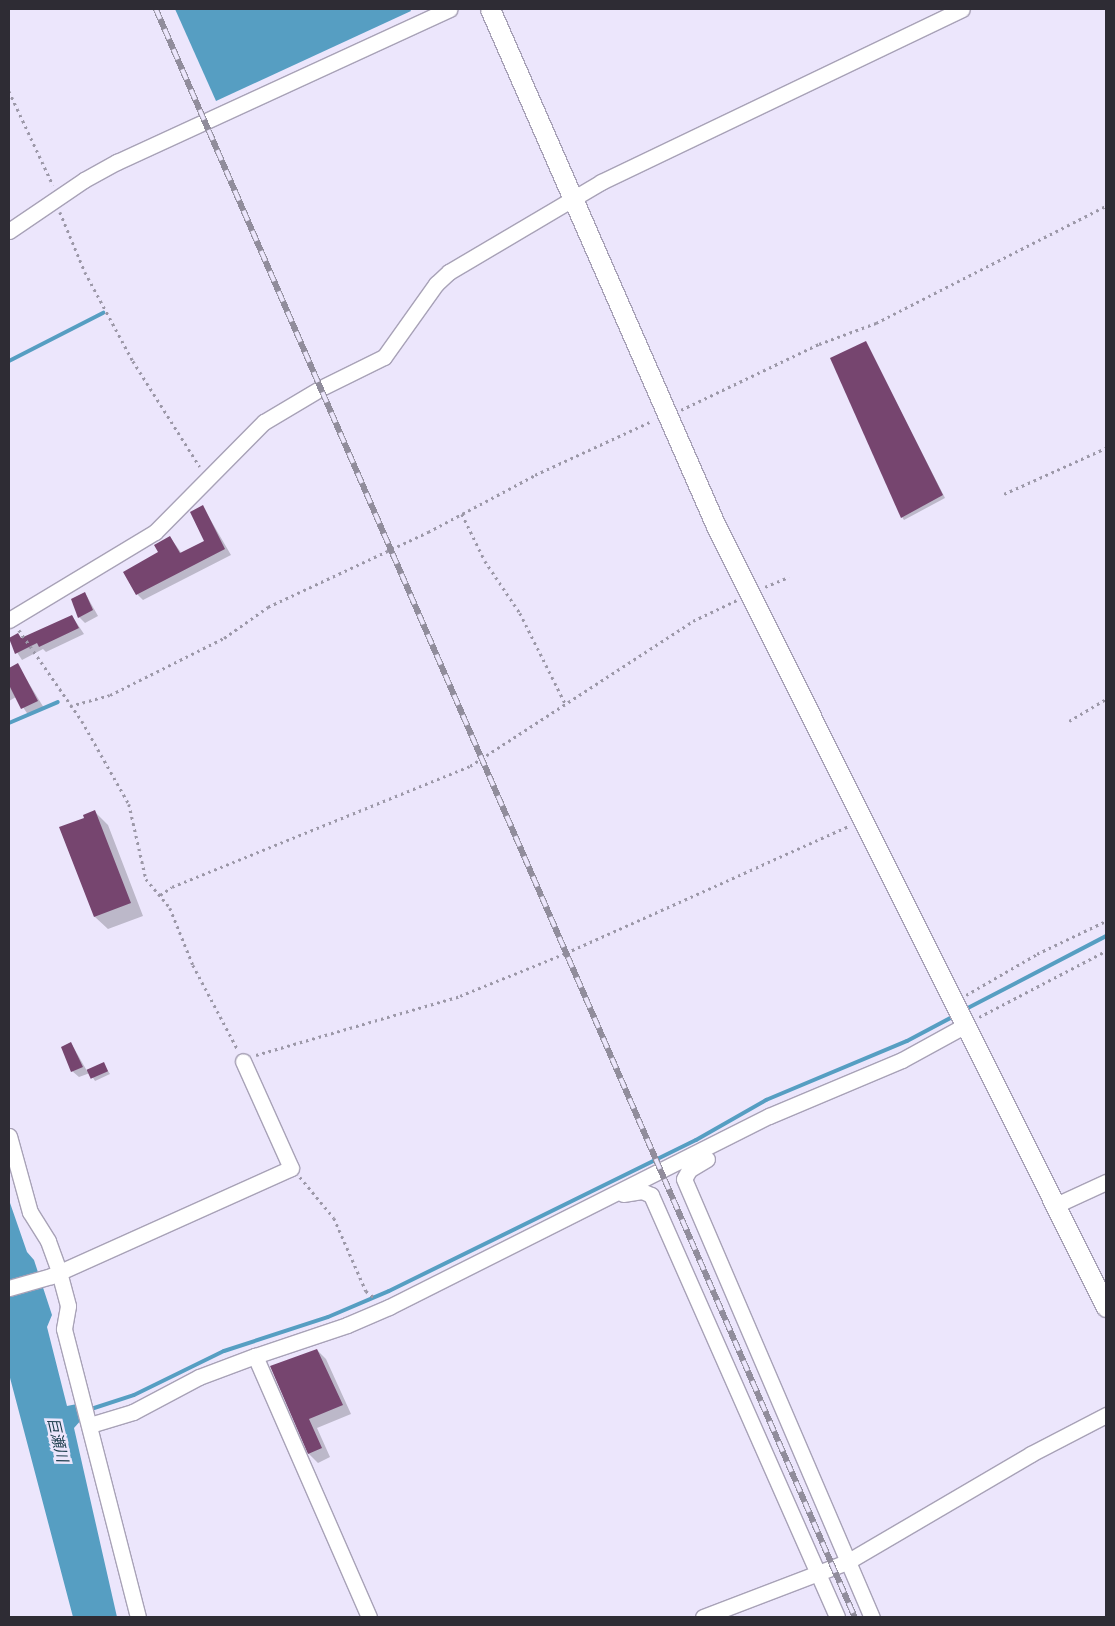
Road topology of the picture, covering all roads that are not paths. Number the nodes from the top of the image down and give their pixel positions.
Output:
1 (449, 9) edge
2 (490, 9) edge
3 (962, 9) edge
4 (573, 198) junction
5 (9, 232) edge
6 (10, 619) edge
7 (965, 1024) junction
8 (243, 1061) road end
9 (745, 1129) junction
10 (9, 1136) edge
11 (1106, 1182) edge
12 (617, 1194) junction
13 (1056, 1205) junction
14 (55, 1274) junction
15 (9, 1288) edge
16 (1106, 1307) edge
17 (255, 1356) junction
18 (1106, 1415) edge
19 (89, 1422) junction
20 (847, 1562) junction
21 (818, 1574) junction
22 (138, 1617) edge
23 (369, 1617) edge
24 (703, 1617) edge
25 (837, 1617) edge
26 (872, 1617) edge

1 - 5 street
2 - 4 street
3 - 4 street
4 - 6 street
4 - 7 street
7 - 9 street
7 - 13 street
8 - 14 street
9 - 12 street
9 - 20 street
10 - 14 street
11 - 13 street
12 - 17 street
12 - 21 street
13 - 16 street
14 - 15 street
14 - 19 street
17 - 19 street
17 - 23 street
18 - 20 street
19 - 22 street
20 - 21 street
20 - 26 street
21 - 24 street
21 - 25 street

